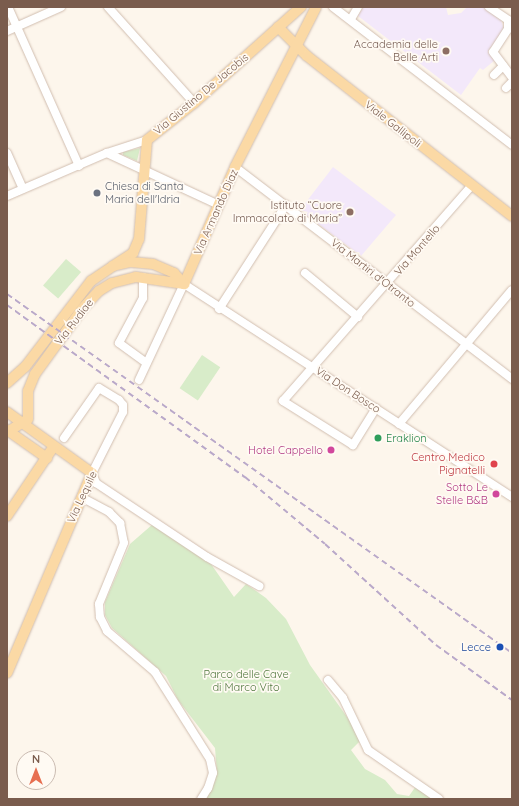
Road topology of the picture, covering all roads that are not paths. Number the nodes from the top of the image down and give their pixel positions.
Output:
1 (8, 7) edge
2 (60, 7) edge
3 (108, 7) edge
4 (301, 7) edge
5 (316, 7) edge
6 (333, 7) edge
7 (358, 7) edge
8 (489, 7) edge
9 (351, 19) junction
10 (16, 26) junction
11 (278, 27) junction
12 (510, 30) edge
13 (7, 31) edge
14 (296, 45) junction
15 (503, 66) junction
16 (494, 75) dead end
17 (512, 77) edge
18 (512, 82) edge
19 (506, 88) dead end
20 (194, 103) junction
21 (147, 140) junction
22 (512, 145) edge
23 (7, 153) edge
24 (107, 154) junction
25 (79, 166) junction
26 (235, 167) junction
27 (144, 171) junction
28 (472, 185) junction
29 (23, 189) junction
30 (7, 196) edge
31 (219, 205) junction
32 (286, 205) junction
33 (512, 216) edge
34 (113, 266) junction
35 (305, 273) dead end
36 (143, 277) junction
37 (184, 284) junction
38 (387, 284) junction
39 (512, 290) edge
40 (219, 310) junction
41 (358, 317) junction
42 (467, 344) junction
43 (148, 363) junction
44 (314, 368) junction
45 (512, 379) edge
46 (139, 380) dead end
47 (9, 381) edge
48 (376, 408) junction
49 (7, 412) edge
50 (24, 424) junction
51 (399, 424) junction
52 (8, 431) edge
53 (64, 438) dead end
54 (54, 446) junction
55 (47, 458) junction
56 (92, 473) junction
57 (81, 497) junction
58 (512, 497) edge
59 (7, 516) edge
60 (259, 586) dead end
61 (7, 673) edge
62 (328, 680) dead end
63 (201, 799) edge
64 (439, 799) edge

1 - 10 street
2 - 10 street
3 - 20 street
4 - 11 main road, Via Giustino De Jacobis
5 - 14 main road, Via Armando Diaz
6 - 9 street
7 - 9 street
8 - 12 street
9 - 22 street
10 - 13 street
10 - 25 street
11 - 14 main road, Viale Gallipoli
11 - 20 main road, Via Giustino De Jacobis
12 - 15 street
14 - 26 main road, Via Armando Diaz
14 - 28 main road, Viale Gallipoli
15 - 16 street
15 - 17 street
18 - 19 street
20 - 21 main road, Via Giustino De Jacobis
21 - 24 street, Via Giustino De Jacobis
21 - 27 main road
23 - 29 street
24 - 25 street, Via Giustino De Jacobis
24 - 27 street
25 - 29 street, Via Giustino De Jacobis
26 - 31 main road, Via Armando Diaz
26 - 32 street, Via Martiri d'Otranto
27 - 31 street
27 - 34 main road
28 - 33 main road, Viale Gallipoli
28 - 38 street, Via Montello
29 - 30 street, Via Giustino De Jacobis
31 - 37 main road, Via Armando Diaz
32 - 38 street, Via Martiri d'Otranto
32 - 40 street
34 - 37 main road, Via Rudiae
34 - 47 main road, Via Rudiae
35 - 41 street
36 - 37 main road, Via Rudiae
36 - 43 street
36 - 50 main road, Via Rudiae
37 - 40 street, Via Don Bosco
37 - 43 street, Via Armando Diaz
38 - 41 street, Via Montello
38 - 42 street, Via Martiri d'Otranto
39 - 42 street
40 - 44 street, Via Don Bosco
41 - 44 street, Via Montello
42 - 45 street, Via Martiri d'Otranto
42 - 51 street
43 - 46 street, Via Armando Diaz
44 - 48 street, Via Don Bosco
44 - 48 street, Via Montello
48 - 51 street, Via Don Bosco
49 - 50 main road
50 - 52 main road
50 - 54 main road
51 - 58 street, Via Don Bosco
52 - 55 main road
53 - 56 street, Via Lequile
54 - 55 main road
54 - 56 main road
55 - 59 main road
56 - 57 main road, Via Lequile
56 - 60 street
57 - 61 main road, Via Lequile
57 - 63 street
62 - 64 street

